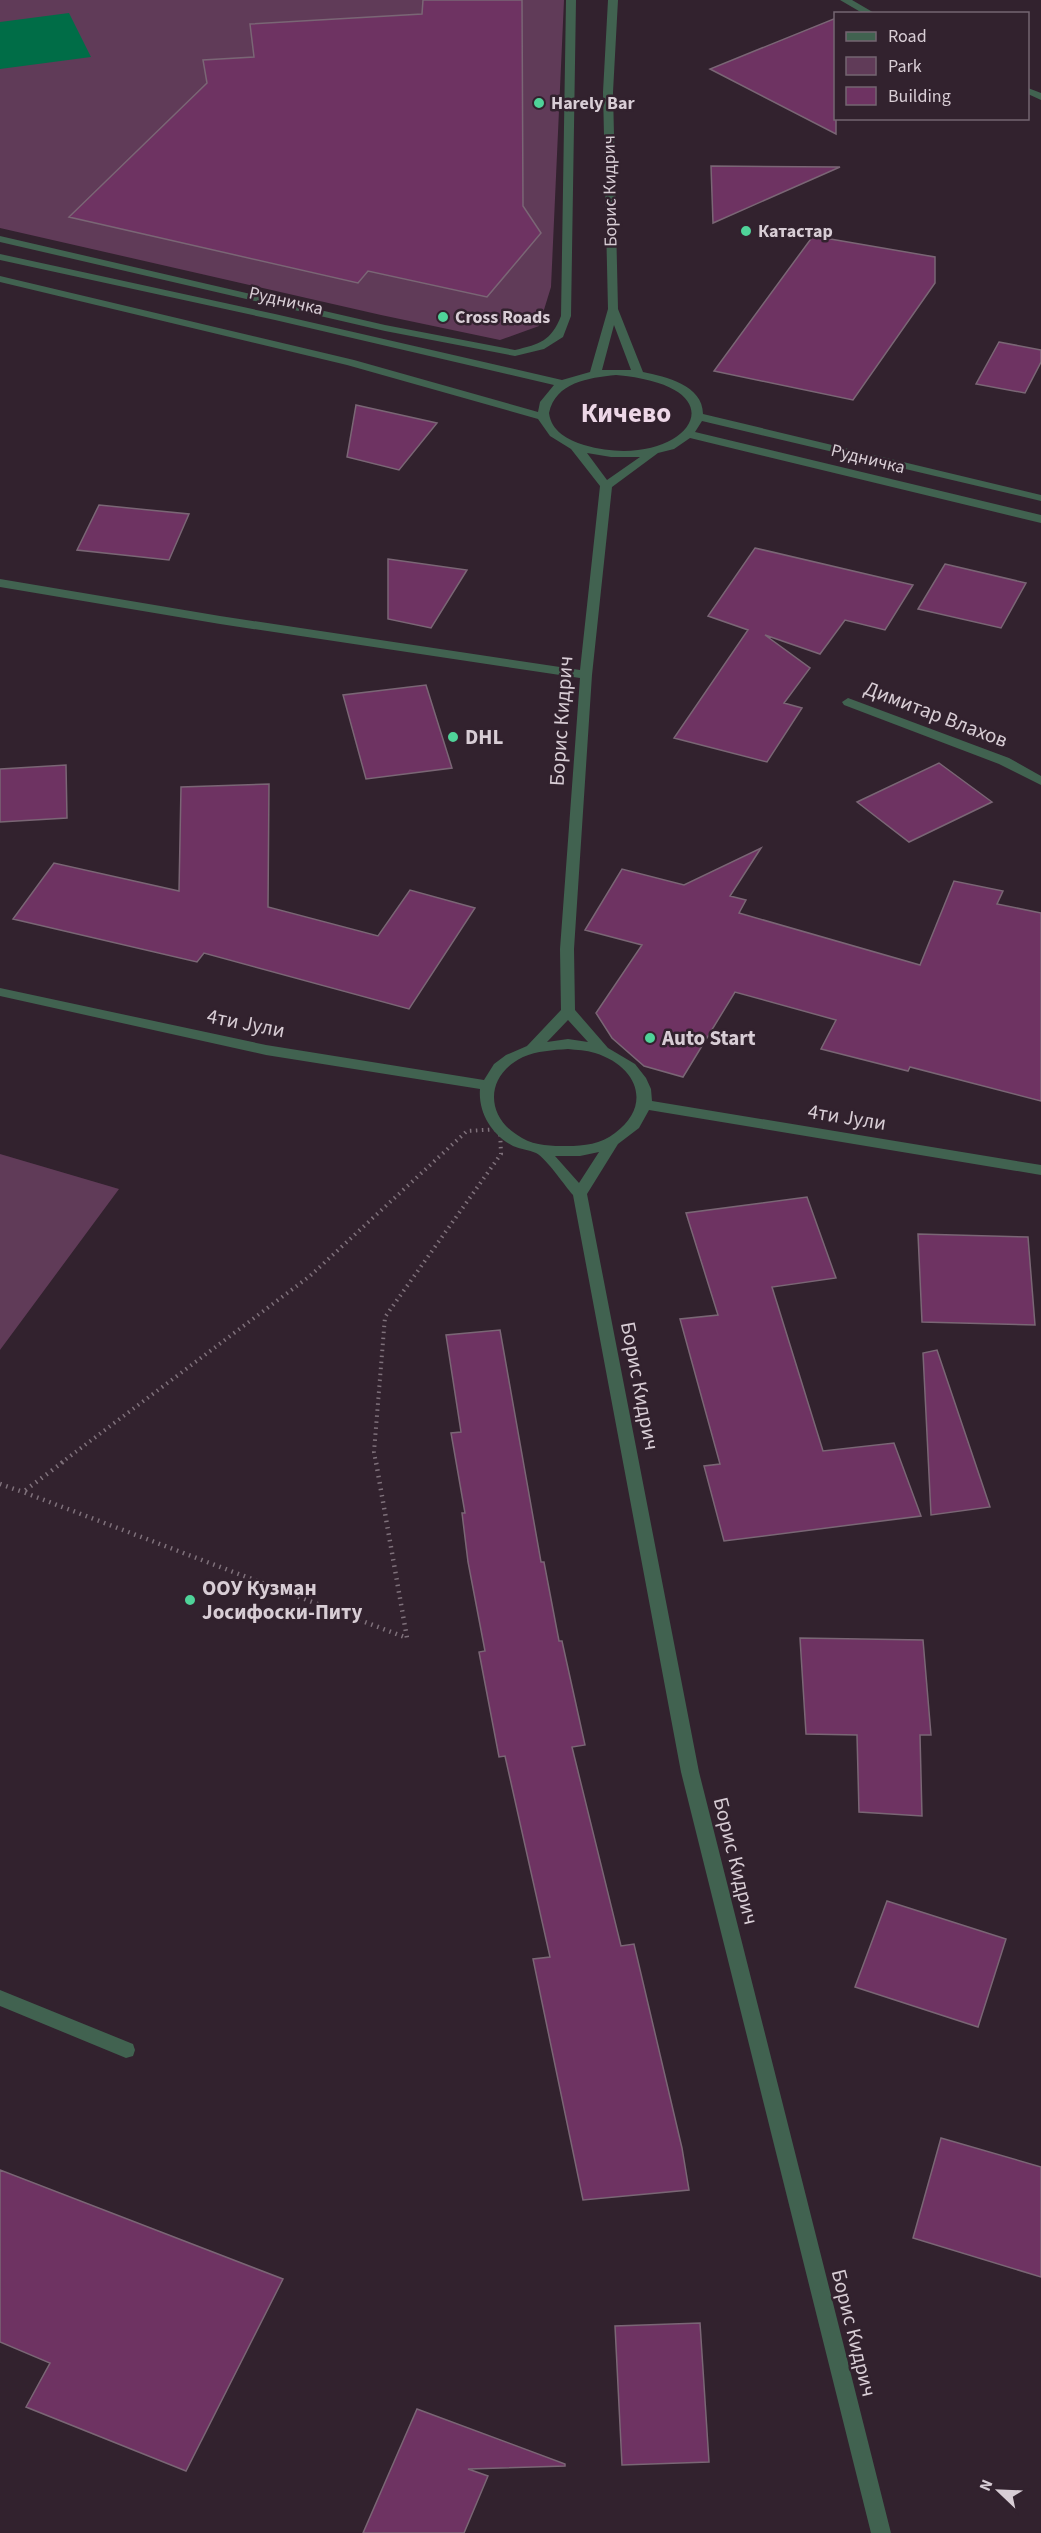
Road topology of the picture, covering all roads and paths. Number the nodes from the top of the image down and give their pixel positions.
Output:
1 (571, 0) edge
2 (613, 0) edge
3 (845, 0) edge
4 (868, 12) edge
5 (0, 239) edge
6 (0, 257) edge
7 (0, 279) edge
8 (613, 309) junction
9 (638, 373) junction
10 (595, 374) junction
11 (564, 384) junction
12 (697, 416) junction
13 (543, 417) junction
14 (687, 434) junction
15 (575, 446) junction
16 (659, 449) junction
17 (606, 486) junction
18 (1041, 498) edge
19 (1041, 519) edge
20 (0, 583) edge
21 (586, 675) junction
22 (848, 702) dead end
23 (1041, 781) edge
24 (0, 992) edge
25 (568, 1011) junction
26 (533, 1048) junction
27 (603, 1050) junction
28 (487, 1085) junction
29 (646, 1105) junction
30 (500, 1129) junction
31 (612, 1143) junction
32 (542, 1150) junction
33 (1041, 1170) edge
34 (580, 1194) junction
35 (0, 1484) edge
36 (23, 1492) junction
37 (0, 1998) edge
38 (126, 2050) dead end
39 (881, 2533) edge

1 - 5 street
2 - 8 street, Борис Кидрич
3 - 4 street
6 - 11 street, Рудничка
7 - 13 street
8 - 9 street, Борис Кидрич
8 - 10 street, Борис Кидрич
9 - 10 street
9 - 12 street
10 - 11 street
11 - 13 street
12 - 14 street
12 - 18 street, Рудничка
13 - 15 street
14 - 16 street
14 - 19 street, Рудничка
15 - 16 street
15 - 17 street
16 - 17 street
17 - 21 street, Борис Кидрич
20 - 21 street
21 - 25 street, Борис Кидрич
22 - 23 street, Димитар Влахов
24 - 28 street, 4ти Јули
25 - 26 street
25 - 27 street
26 - 27 street
26 - 28 street
27 - 29 street
28 - 30 street
29 - 31 street
29 - 33 street, 4ти Јули
30 - 32 street
30 - 36 path
30 - 36 path
31 - 32 street
31 - 34 street
32 - 34 street
34 - 39 street, Борис Кидрич
35 - 36 path
37 - 38 street

